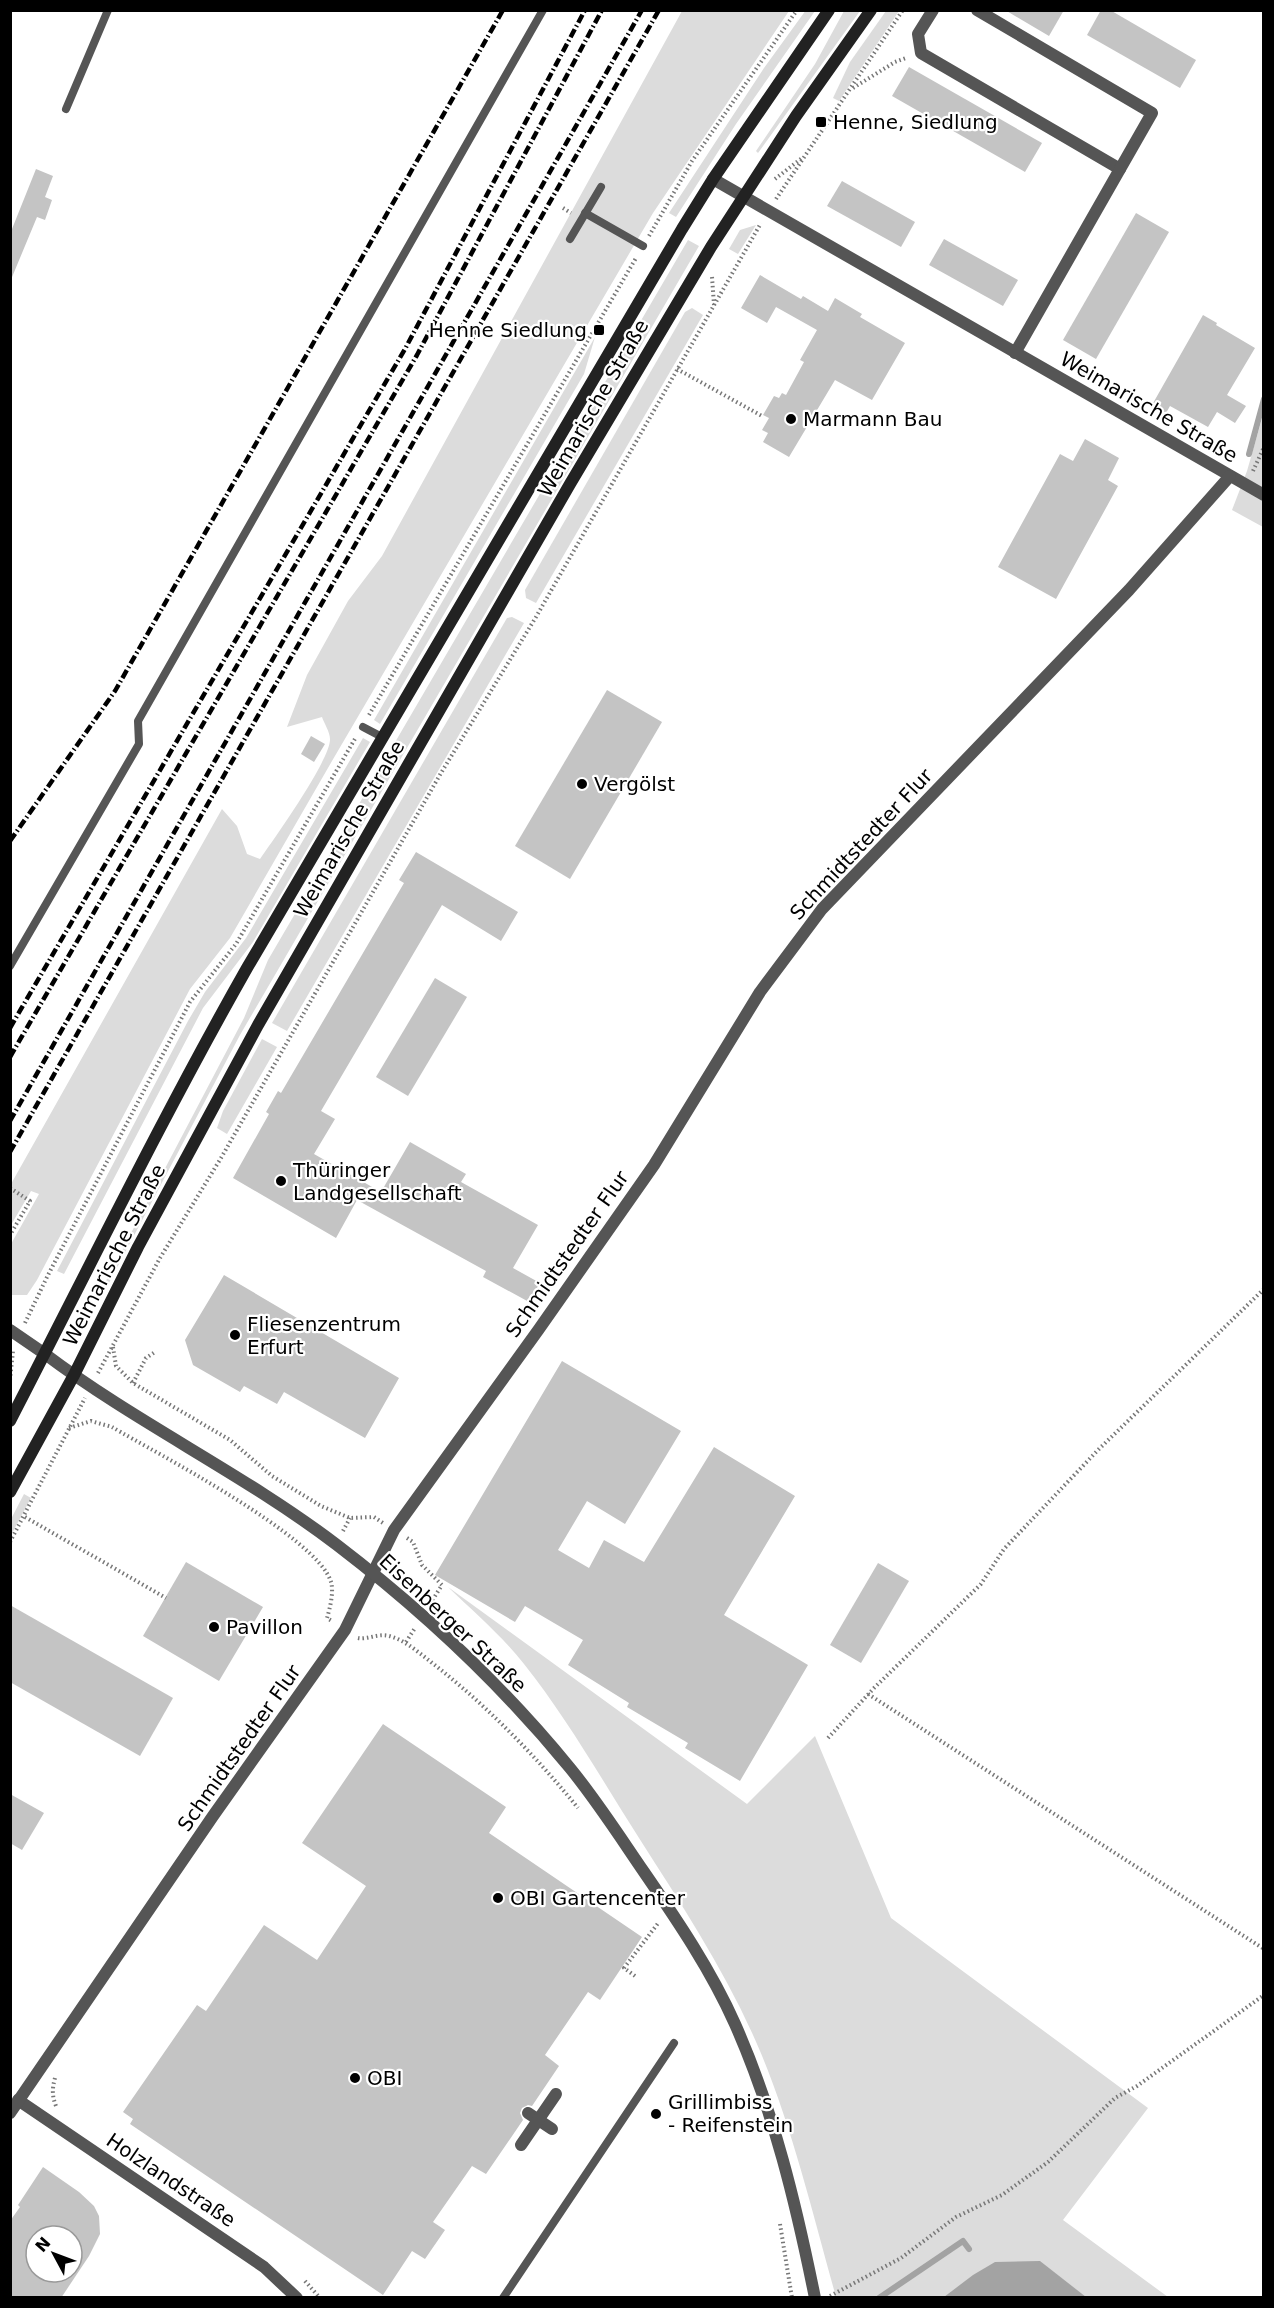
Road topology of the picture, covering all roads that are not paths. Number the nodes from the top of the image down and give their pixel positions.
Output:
1 (108, 10) edge
2 (543, 10) edge
3 (829, 10) edge
4 (871, 10) edge
5 (933, 10) edge
6 (977, 10) edge
7 (66, 109) dead end
8 (1120, 169) junction
9 (713, 179) junction
10 (601, 187) dead end
11 (743, 197) junction
12 (585, 213) junction
13 (570, 238) dead end
14 (643, 246) road end
15 (1015, 353) junction
16 (1230, 476) junction
17 (1263, 495) edge
18 (363, 726) road end
19 (382, 737) junction
20 (10, 966) edge
21 (15, 1333) edge
22 (45, 1353) junction
23 (74, 1376) junction
24 (10, 1421) edge
25 (10, 1492) edge
26 (372, 1574) junction
27 (674, 2043) dead end
28 (556, 2094) dead end
29 (18, 2100) junction
30 (10, 2113) edge
31 (533, 2116) junction
32 (552, 2129) dead end
33 (521, 2145) dead end
34 (297, 2298) edge
35 (503, 2298) edge
36 (815, 2298) edge

1 - 7 lane
2 - 20 lane
3 - 9 main road, Weimarische Straße
4 - 11 main road, Weimarische Straße
5 - 8 street
6 - 8 street
8 - 15 street
9 - 11 street, Weimarische Straße
9 - 19 main road, Weimarische Straße
10 - 12 lane
11 - 15 street, Weimarische Straße
11 - 23 main road, Weimarische Straße
12 - 13 lane
12 - 14 lane
15 - 16 street, Weimarische Straße
16 - 17 street, Weimarische Straße
16 - 26 street, Schmidtstedter Flur
18 - 19 lane
19 - 22 main road, Weimarische Straße
21 - 22 street, Eisenberger Straße
22 - 23 street, Eisenberger Straße
22 - 24 main road, Weimarische Straße
23 - 25 main road, Weimarische Straße
23 - 26 street, Eisenberger Straße
26 - 29 street, Schmidtstedter Flur
26 - 36 street, Eisenberger Straße
27 - 35 lane
28 - 31 street
29 - 30 street, Schmidtstedter Flur
29 - 34 street, Holzlandstraße
31 - 32 street
31 - 33 street

